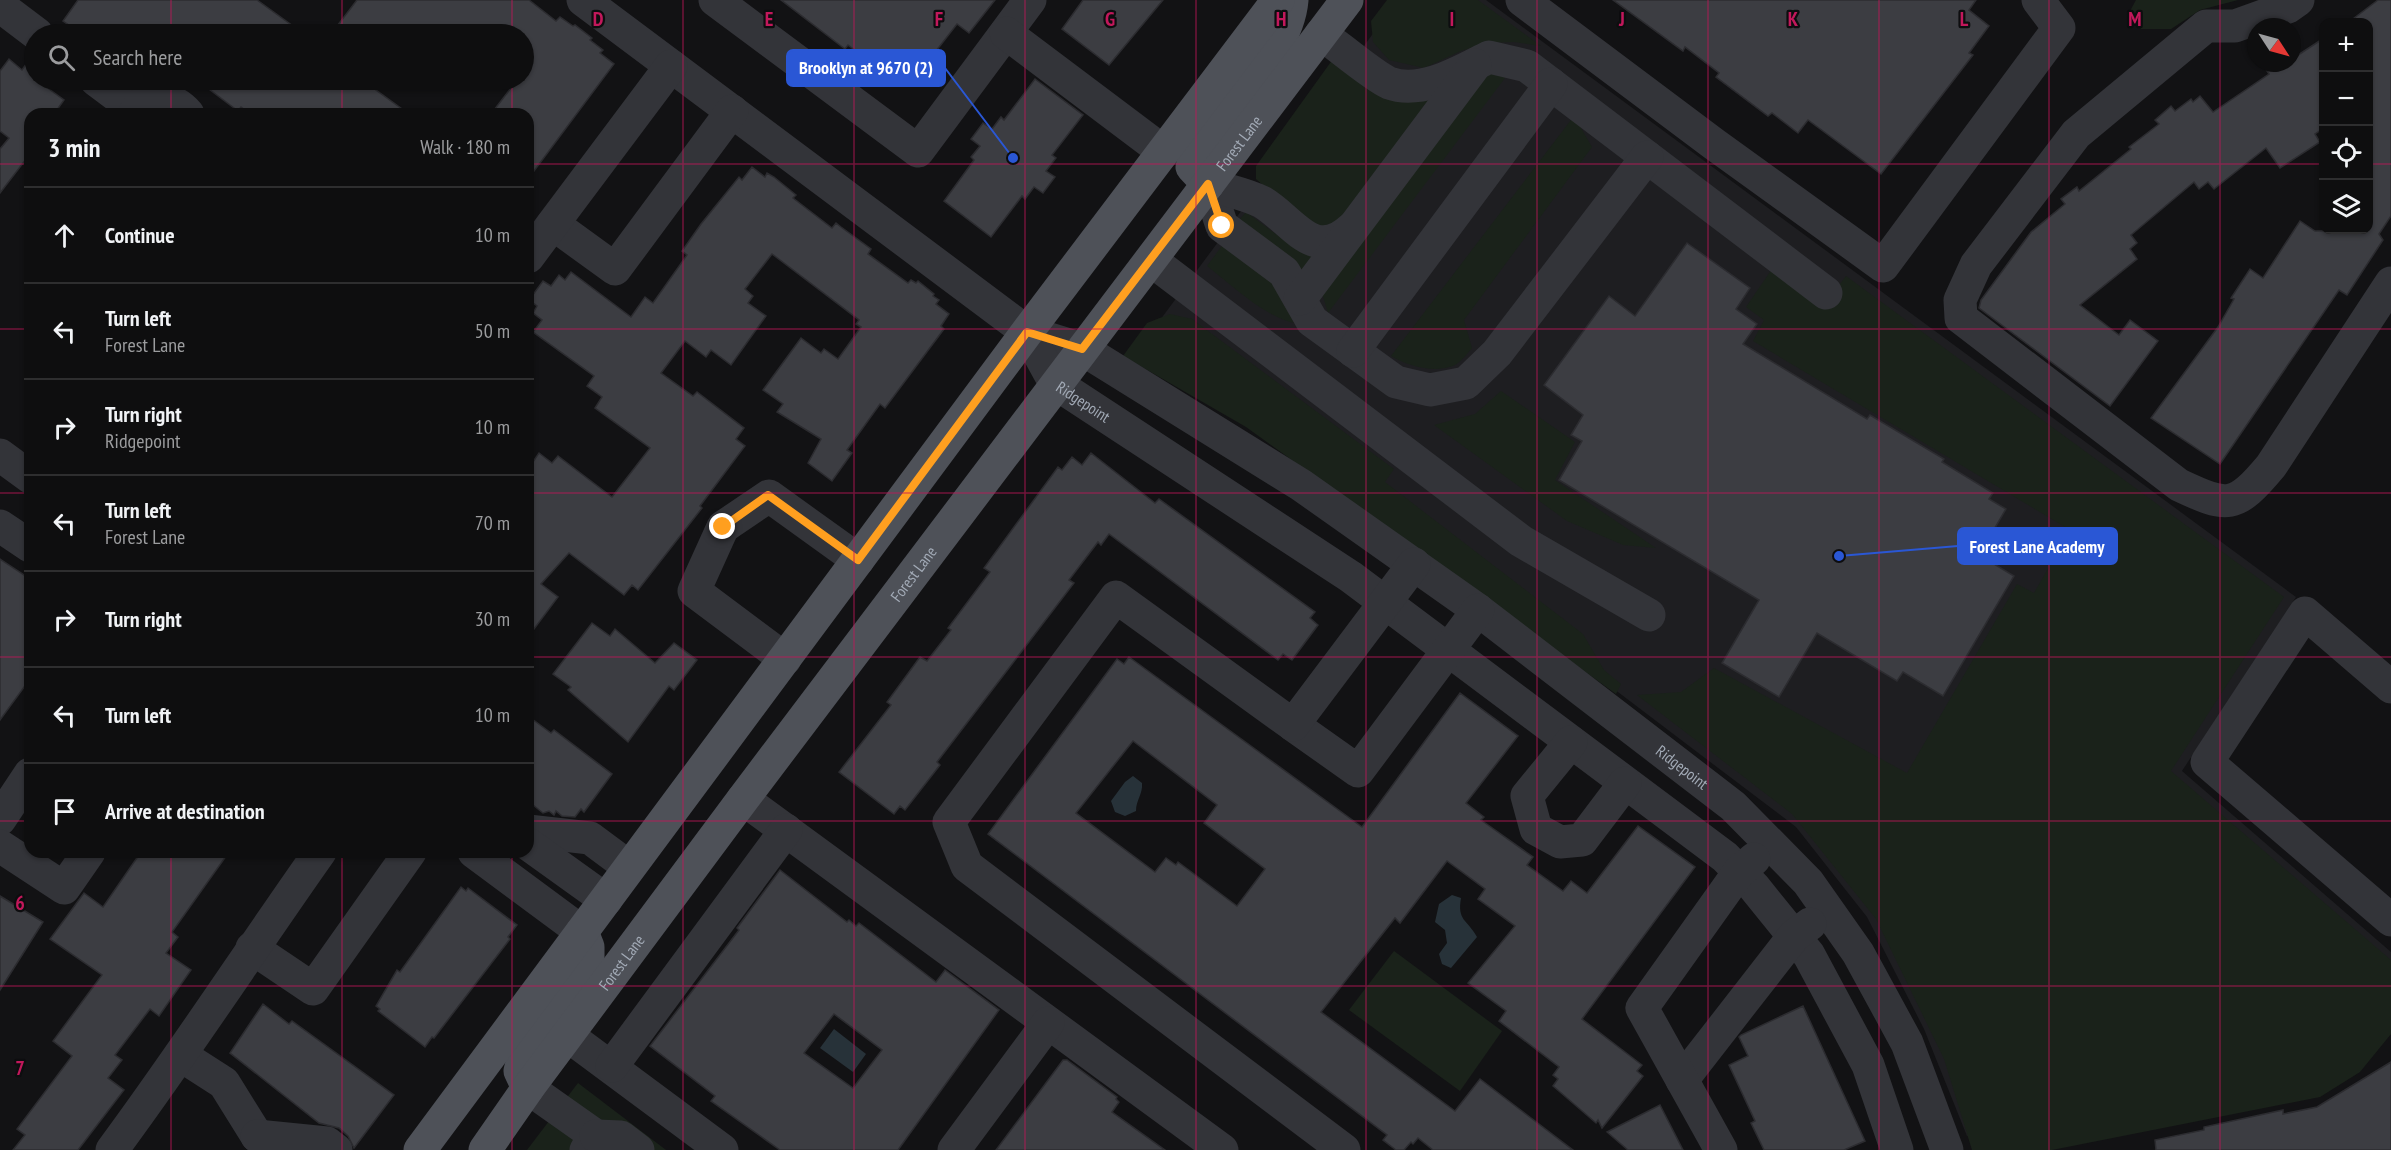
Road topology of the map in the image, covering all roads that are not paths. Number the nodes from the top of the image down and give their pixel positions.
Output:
1 (583, 0) edge
2 (715, 0) edge
3 (1030, 0) edge
4 (1278, 0) edge
5 (1292, 0) edge
6 (1347, 0) edge
7 (1522, 0) edge
8 (2038, 0) edge
9 (2298, 0) edge
10 (0, 6) edge
11 (24, 24) edge
12 (1006, 33) junction
13 (1322, 34) junction
14 (1476, 63) junction
15 (671, 66) junction
16 (1551, 84) junction
17 (108, 90) edge
18 (130, 108) edge
19 (140, 108) edge
20 (183, 108) edge
21 (732, 111) junction
22 (1164, 152) junction
23 (1647, 157) junction
24 (1208, 184) junction
25 (553, 224) junction
26 (1352, 228) junction
27 (534, 249) edge
28 (1151, 260) junction
29 (2391, 283) edge
30 (1826, 293) dead end
31 (1300, 299) junction
32 (1027, 332) junction
33 (1082, 349) junction
34 (1353, 351) junction
35 (1056, 383) junction
36 (0, 455) edge
37 (24, 473) edge
38 (1301, 485) junction
39 (1274, 525) junction
40 (0, 526) edge
41 (24, 542) edge
42 (858, 560) junction
43 (1414, 564) junction
44 (1384, 602) junction
45 (1478, 610) junction
46 (1649, 615) dead end
47 (1448, 650) junction
48 (784, 658) junction
49 (2391, 687) edge
50 (1624, 722) junction
51 (1293, 725) junction
52 (1582, 751) junction
53 (704, 767) junction
54 (24, 783) edge
55 (1625, 783) junction
56 (743, 799) junction
57 (0, 819) edge
58 (786, 830) junction
59 (534, 832) edge
60 (575, 836) junction
61 (1771, 844) junction
62 (0, 846) edge
63 (534, 848) edge
64 (85, 858) edge
65 (316, 858) edge
66 (406, 858) edge
67 (482, 858) edge
68 (554, 863) junction
69 (630, 867) junction
70 (1739, 872) junction
71 (606, 900) junction
72 (1828, 910) junction
73 (2391, 920) edge
74 (582, 932) junction
75 (1794, 936) junction
76 (252, 948) junction
77 (1048, 1023) junction
78 (567, 1035) junction
79 (182, 1056) junction
80 (612, 1066) junction
81 (1682, 1080) junction
82 (528, 1088) junction
83 (267, 1143) edge
84 (591, 1143) edge
85 (112, 1150) edge
86 (336, 1150) edge
87 (420, 1150) edge
88 (485, 1150) edge
89 (638, 1150) edge
90 (722, 1150) edge
91 (954, 1150) edge
92 (1222, 1150) edge
93 (1344, 1150) edge
94 (1721, 1150) edge
95 (1898, 1150) edge
96 (1947, 1150) edge

1 - 15 street
2 - 12 street
3 - 12 street
4 - 22 main road
5 - 24 main road
6 - 13 main road, Forest Lane
7 - 8 street
9 - 29 street
10 - 11 street
12 - 22 street
13 - 14 street
13 - 24 main road, Forest Lane
14 - 16 street
14 - 26 street
15 - 21 street
15 - 25 street
16 - 23 street
16 - 34 street
17 - 18 street
19 - 20 street
21 - 25 street
21 - 32 street
22 - 32 main road
23 - 30 street
23 - 34 street
24 - 26 street
24 - 28 main road, Forest Lane
24 - 31 street
25 - 27 street
26 - 31 street
28 - 33 main road, Forest Lane
28 - 46 street
31 - 34 street
32 - 33 street, Ridgepoint
32 - 35 street, Ridgepoint
32 - 42 main road
33 - 35 main road, Forest Lane
33 - 38 street, Ridgepoint
35 - 39 street, Ridgepoint
35 - 56 main road, Forest Lane
36 - 37 street
38 - 39 street
38 - 43 street, Ridgepoint
39 - 44 street, Ridgepoint
40 - 41 street
42 - 48 main road
42 - 48 street
43 - 44 street
43 - 45 street, Ridgepoint
44 - 47 street, Ridgepoint
44 - 51 street
45 - 47 street
45 - 50 street, Ridgepoint
47 - 51 street
47 - 52 street, Ridgepoint
48 - 53 main road
49 - 73 street
50 - 52 street
50 - 61 street, Ridgepoint
51 - 93 street
52 - 55 street, Ridgepoint
52 - 55 street
53 - 56 main road
53 - 69 main road
54 - 57 street
55 - 70 street, Ridgepoint
56 - 58 street
56 - 78 main road, Forest Lane
58 - 77 street
58 - 80 street
59 - 60 street
60 - 68 street
60 - 69 street
61 - 70 street
61 - 72 street, Ridgepoint
62 - 64 street
63 - 68 street
65 - 76 street
66 - 76 street
67 - 74 street
68 - 71 street
69 - 71 main road
70 - 75 street, Ridgepoint
70 - 81 street
71 - 74 main road
72 - 75 street
72 - 96 street, Ridgepoint
74 - 82 main road
74 - 87 main road
75 - 81 street
75 - 95 street, Ridgepoint
76 - 79 street
77 - 91 street
77 - 92 street
78 - 80 street
78 - 82 main road, Forest Lane
79 - 83 street
79 - 85 street
80 - 90 street
81 - 94 street
82 - 84 street
82 - 88 main road, Forest Lane
83 - 86 street
84 - 89 street

